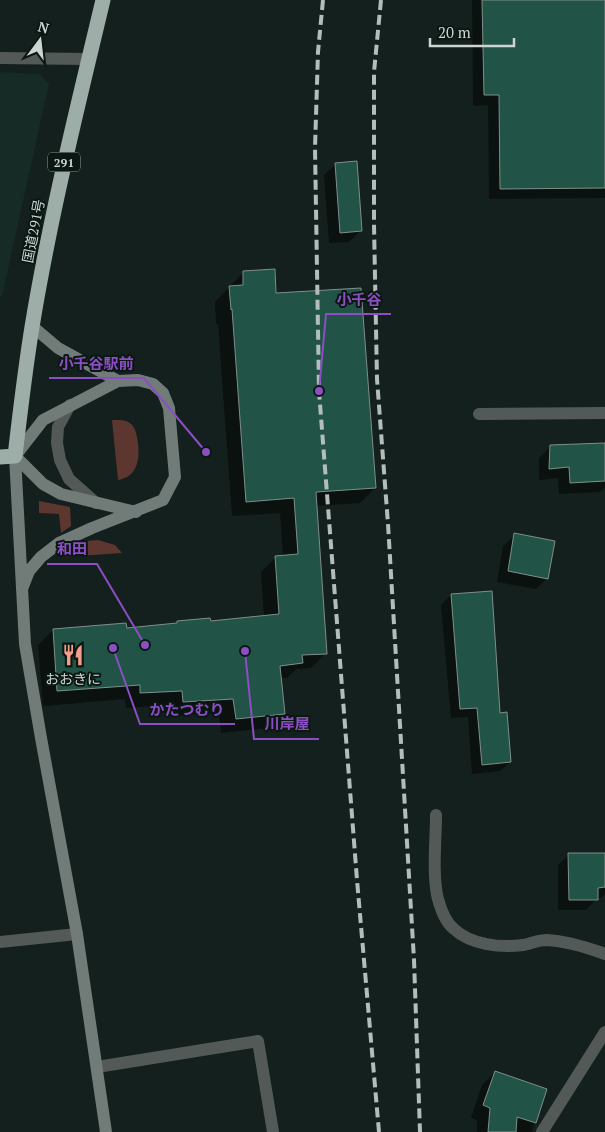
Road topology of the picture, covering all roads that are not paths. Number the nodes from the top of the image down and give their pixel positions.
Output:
1 (103, 0) edge
2 (0, 58) edge
3 (89, 59) junction
4 (32, 326) junction
5 (118, 381) junction
6 (70, 405) junction
7 (605, 413) edge
8 (479, 414) dead end
9 (15, 456) junction
10 (0, 457) edge
11 (96, 503) junction
12 (136, 512) junction
13 (22, 589) junction
14 (436, 815) dead end
15 (77, 934) junction
16 (0, 942) edge
17 (605, 954) edge
18 (605, 1032) edge
19 (97, 1067) junction
20 (106, 1132) edge
21 (273, 1132) edge
22 (542, 1132) edge

1 - 3 highway, 国道291号 / 291
2 - 3 street
3 - 4 highway, 国道291号 / 291
4 - 5 street
4 - 9 highway, 国道291号 / 291
5 - 6 street
5 - 12 street
6 - 9 street
6 - 11 street
7 - 8 street
9 - 10 highway
9 - 11 street
9 - 13 street
11 - 12 street
12 - 13 street
13 - 15 street
14 - 17 street
15 - 16 street
15 - 19 street
18 - 22 street
19 - 20 street
19 - 21 street

